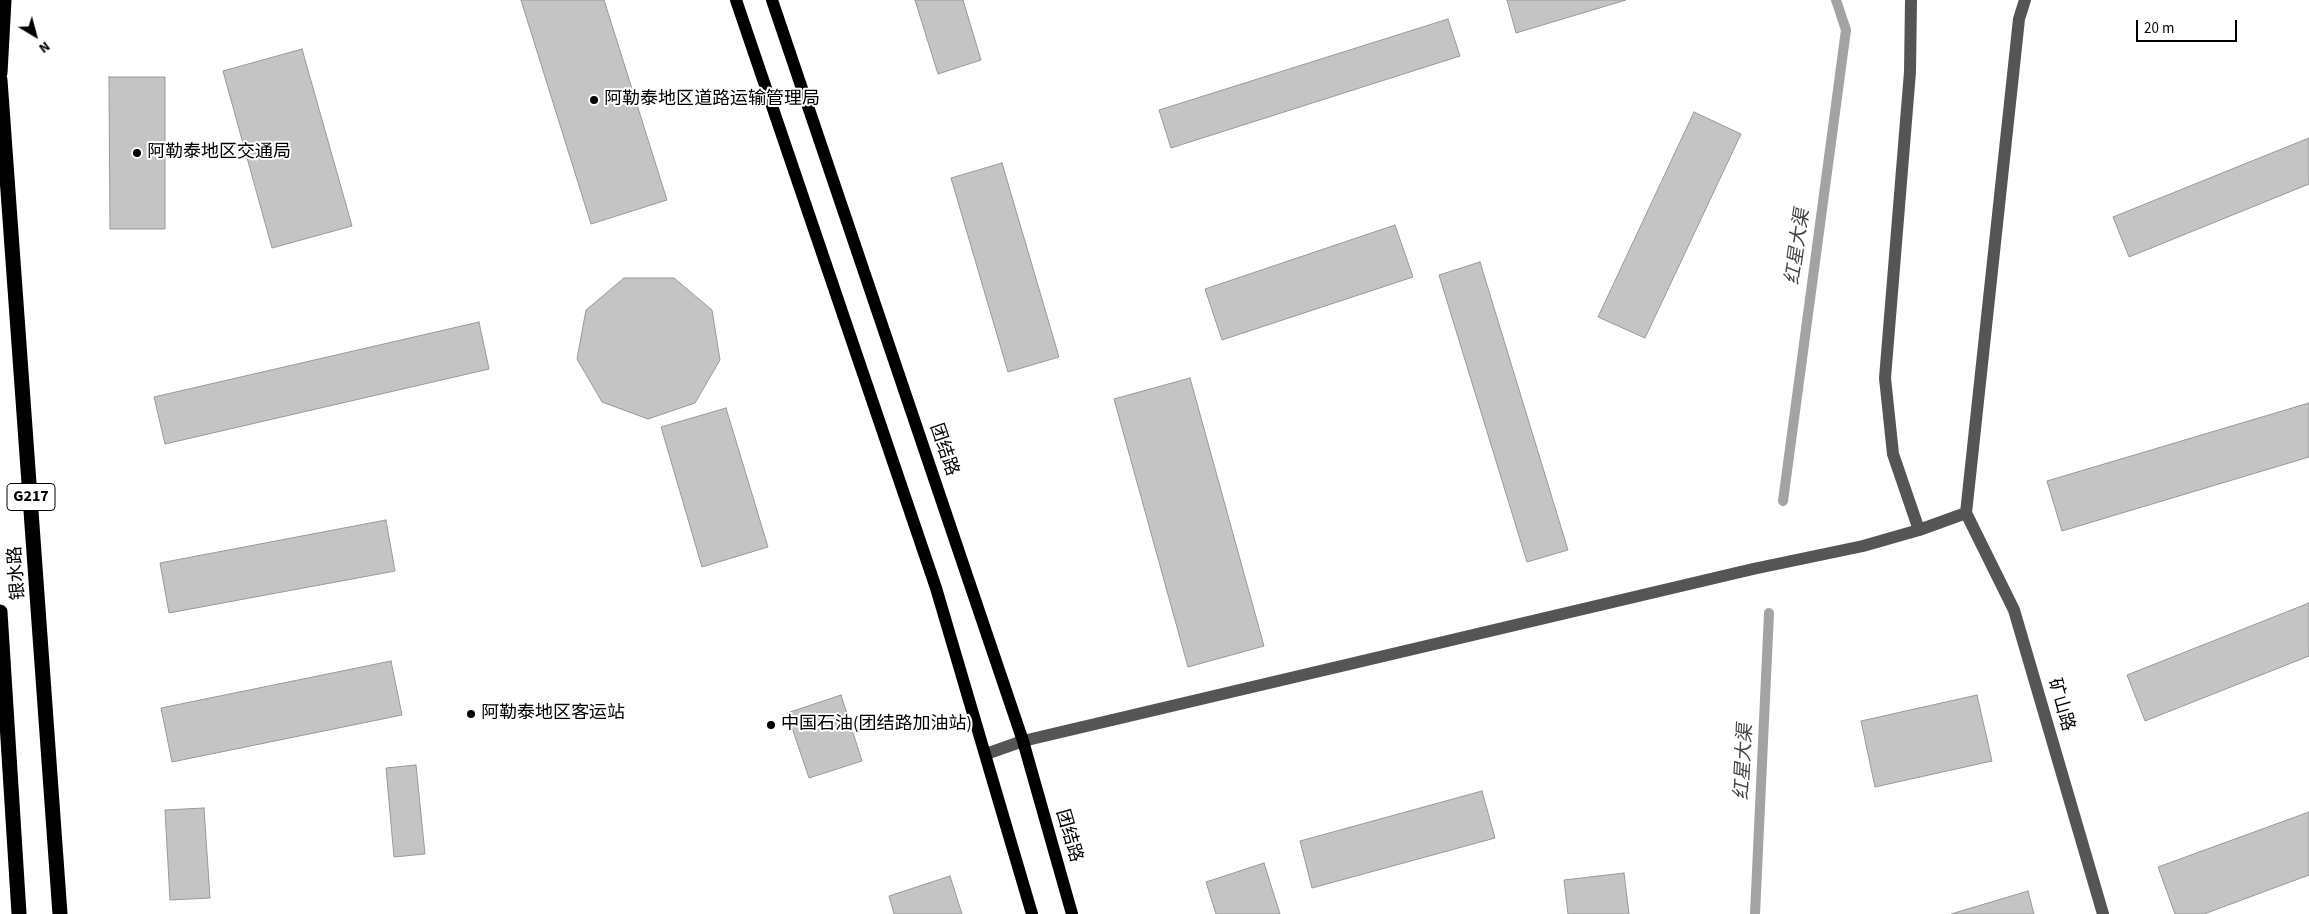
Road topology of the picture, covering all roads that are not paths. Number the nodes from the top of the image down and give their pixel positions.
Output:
1 (4, 0) edge
2 (736, 0) edge
3 (772, 0) edge
4 (1912, 0) edge
5 (2025, 0) edge
6 (0, 73) edge
7 (0, 80) edge
8 (2, 123) edge
9 (1966, 513) junction
10 (1919, 530) junction
11 (0, 612) edge
12 (1023, 741) junction
13 (986, 754) junction
14 (19, 914) edge
15 (60, 914) edge
16 (1032, 914) edge
17 (1072, 914) edge
18 (2102, 914) edge

1 - 6 highway
2 - 13 main road
3 - 12 main road, 团结路
4 - 10 street
5 - 9 street
7 - 8 highway, 银水路 / G217
8 - 15 highway, 银水路 / G217
9 - 10 street
9 - 18 street, 矿山路
10 - 12 street
11 - 14 highway, 银水路
12 - 13 street
12 - 17 main road, 团结路
13 - 16 main road

